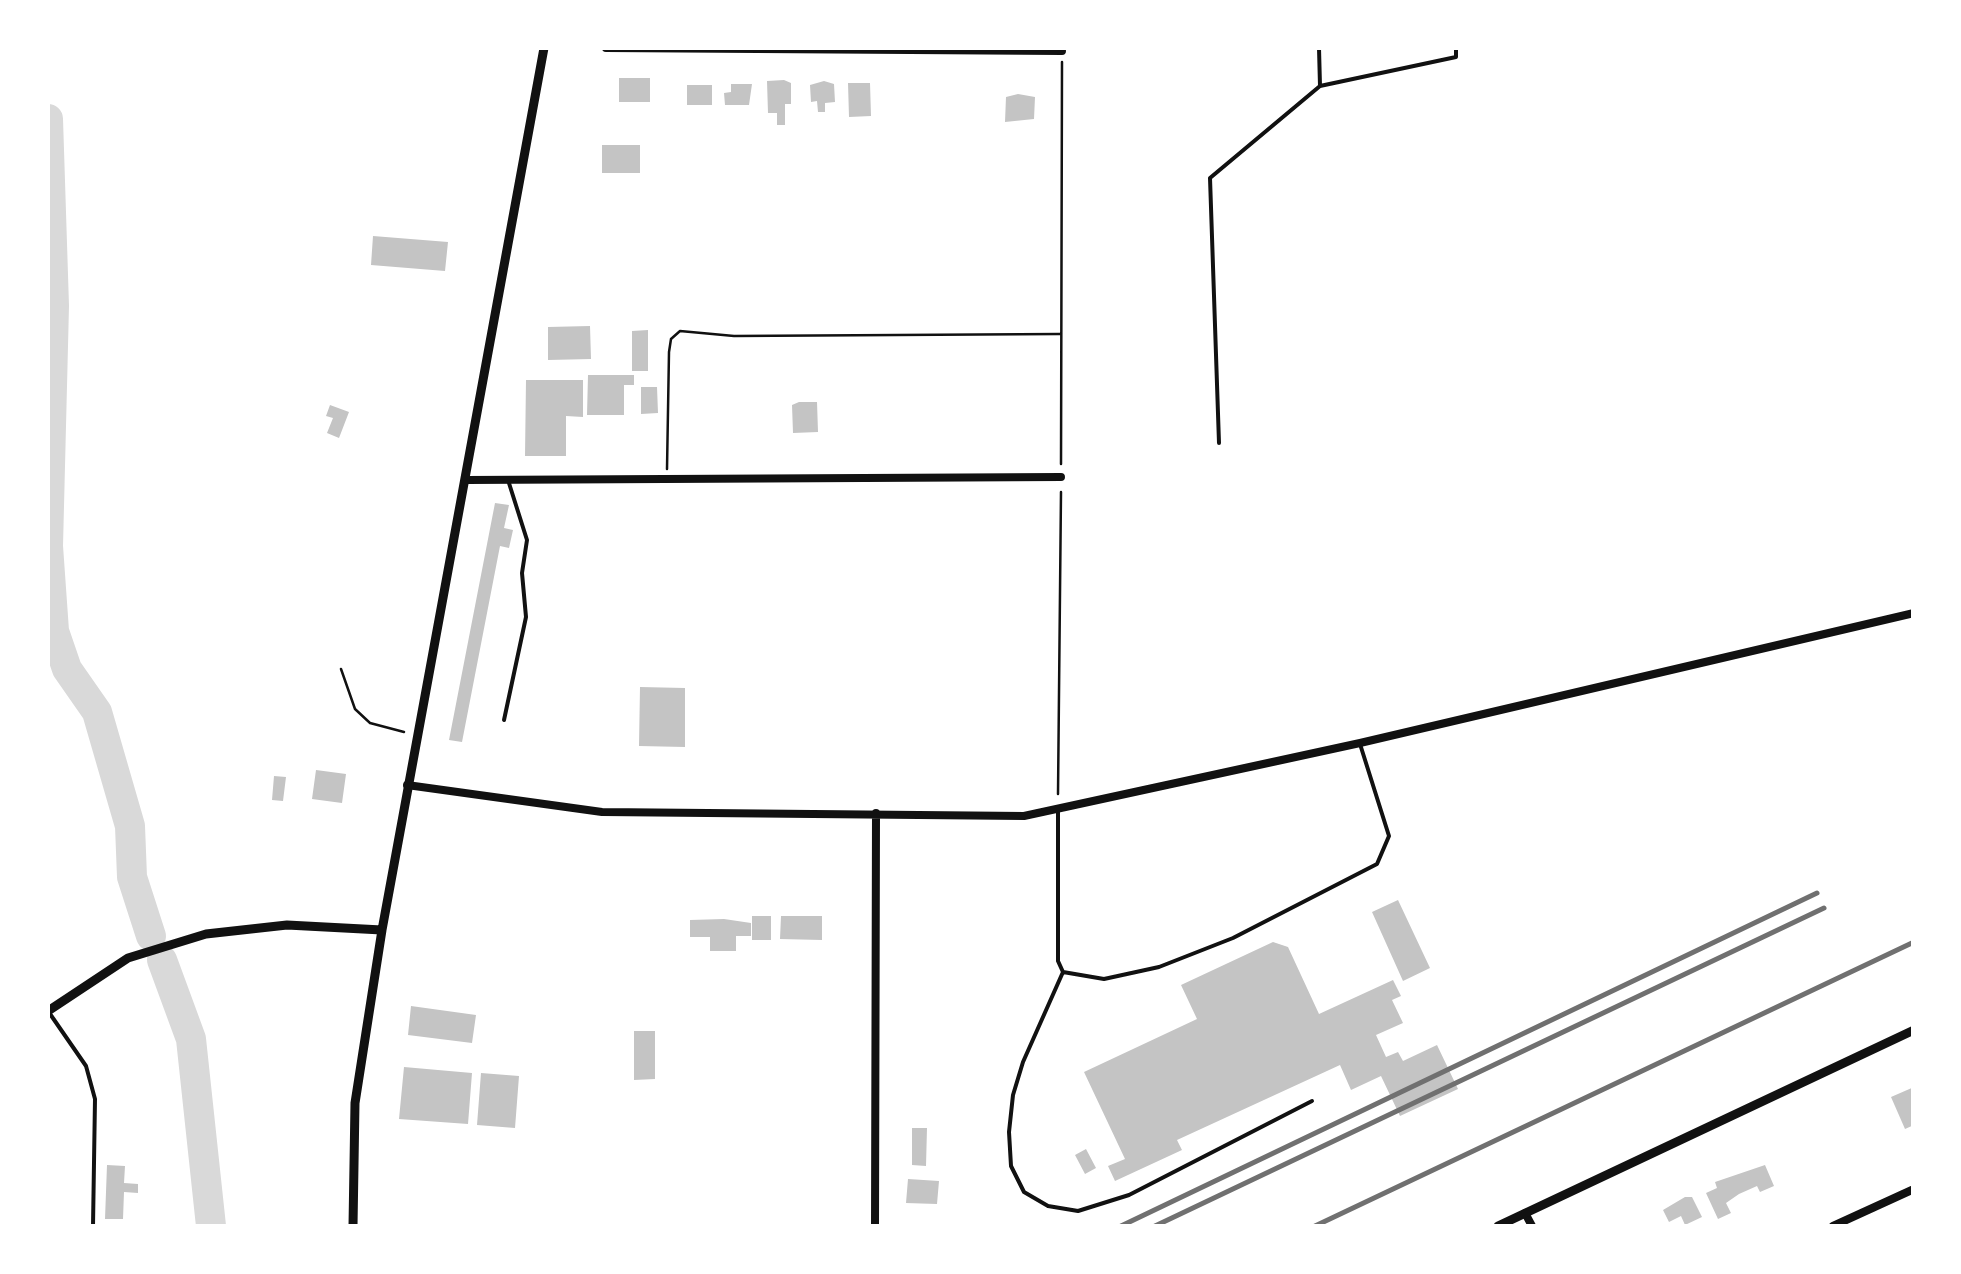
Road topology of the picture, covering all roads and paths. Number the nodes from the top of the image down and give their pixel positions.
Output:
1 (544, 48) edge
2 (606, 48) edge
3 (1319, 48) edge
4 (1456, 48) edge
5 (1062, 50) joint
6 (1320, 86) junction
7 (1062, 334) junction
8 (1219, 444) dead end
9 (1061, 477) junction
10 (668, 479) junction
11 (467, 480) junction
12 (508, 480) junction
13 (1914, 613) edge
14 (341, 669) dead end
15 (504, 720) dead end
16 (417, 736) junction
17 (1360, 743) junction
18 (407, 785) junction
19 (1058, 810) junction
20 (876, 813) junction
21 (382, 930) junction
22 (1063, 972) junction
23 (48, 1011) edge
24 (1914, 1030) edge
25 (1312, 1101) dead end
26 (1914, 1188) edge
27 (1526, 1212) junction
28 (93, 1226) edge
29 (354, 1226) edge
30 (875, 1226) edge
31 (1498, 1226) edge
32 (1532, 1226) edge
33 (1833, 1226) edge

1 - 11 street
2 - 5 street
3 - 6 lane
4 - 6 lane
5 - 7 path
6 - 8 lane
7 - 9 path
7 - 10 path
9 - 10 street
9 - 19 path
10 - 12 street
11 - 12 street
11 - 16 street
12 - 15 lane
13 - 17 street
14 - 16 path
16 - 18 street
17 - 19 street
17 - 22 lane
18 - 20 street
18 - 21 street
19 - 20 street
19 - 22 lane
20 - 30 street
21 - 23 street
21 - 29 street
22 - 25 lane
23 - 28 lane
24 - 27 street
26 - 33 street
27 - 31 street
27 - 32 street

